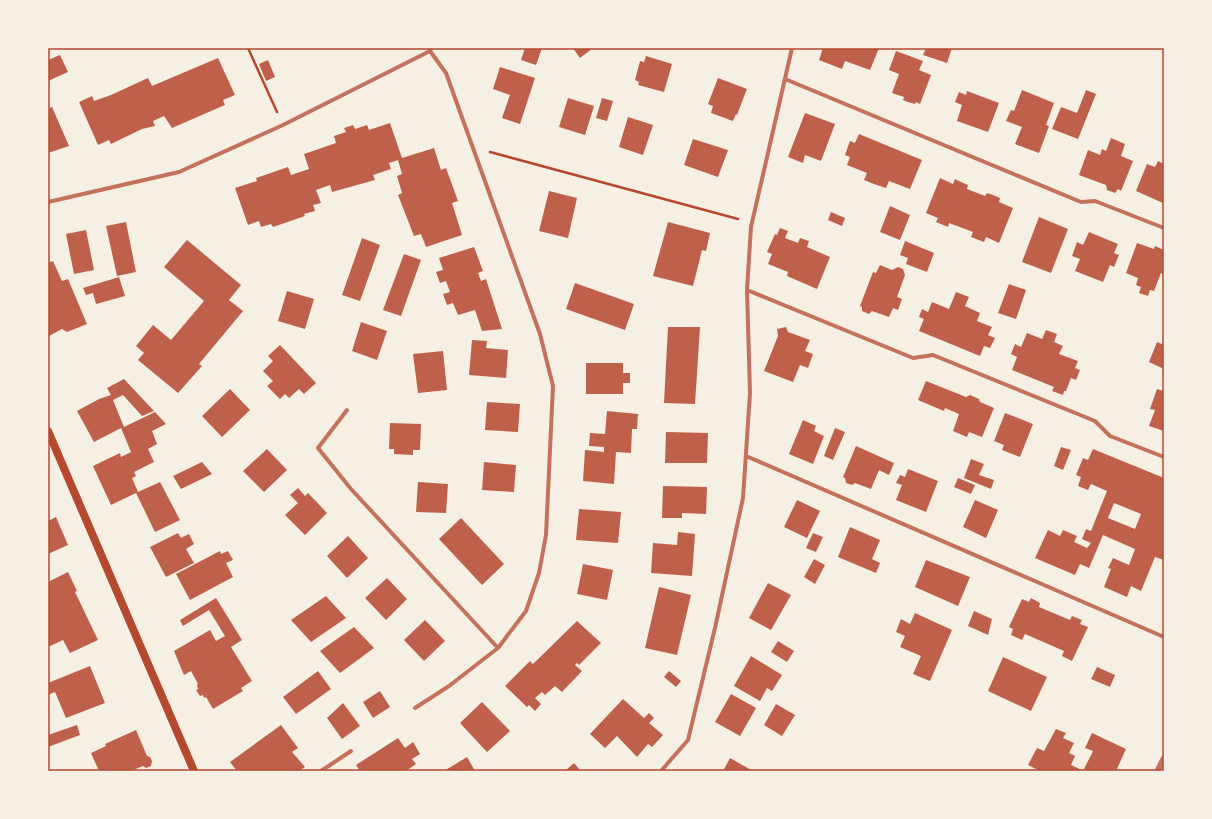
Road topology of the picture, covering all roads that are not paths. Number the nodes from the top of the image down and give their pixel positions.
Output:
1 (792, 48) edge
2 (430, 50) edge
3 (785, 79) junction
4 (48, 202) edge
5 (1164, 228) edge
6 (747, 290) junction
7 (347, 410) dead end
8 (48, 431) edge
9 (746, 456) junction
10 (1164, 457) edge
11 (1164, 637) edge
12 (498, 648) junction
13 (415, 708) dead end
14 (351, 751) dead end
15 (1164, 759) edge
16 (194, 771) edge
17 (322, 771) edge
18 (661, 771) edge
19 (1158, 771) edge

1 - 3 street
2 - 4 street
2 - 12 street
3 - 5 street
3 - 6 street
6 - 9 street
6 - 10 street
7 - 12 street
8 - 16 main road
9 - 11 street
9 - 18 street
12 - 13 street
14 - 17 street
15 - 19 street

